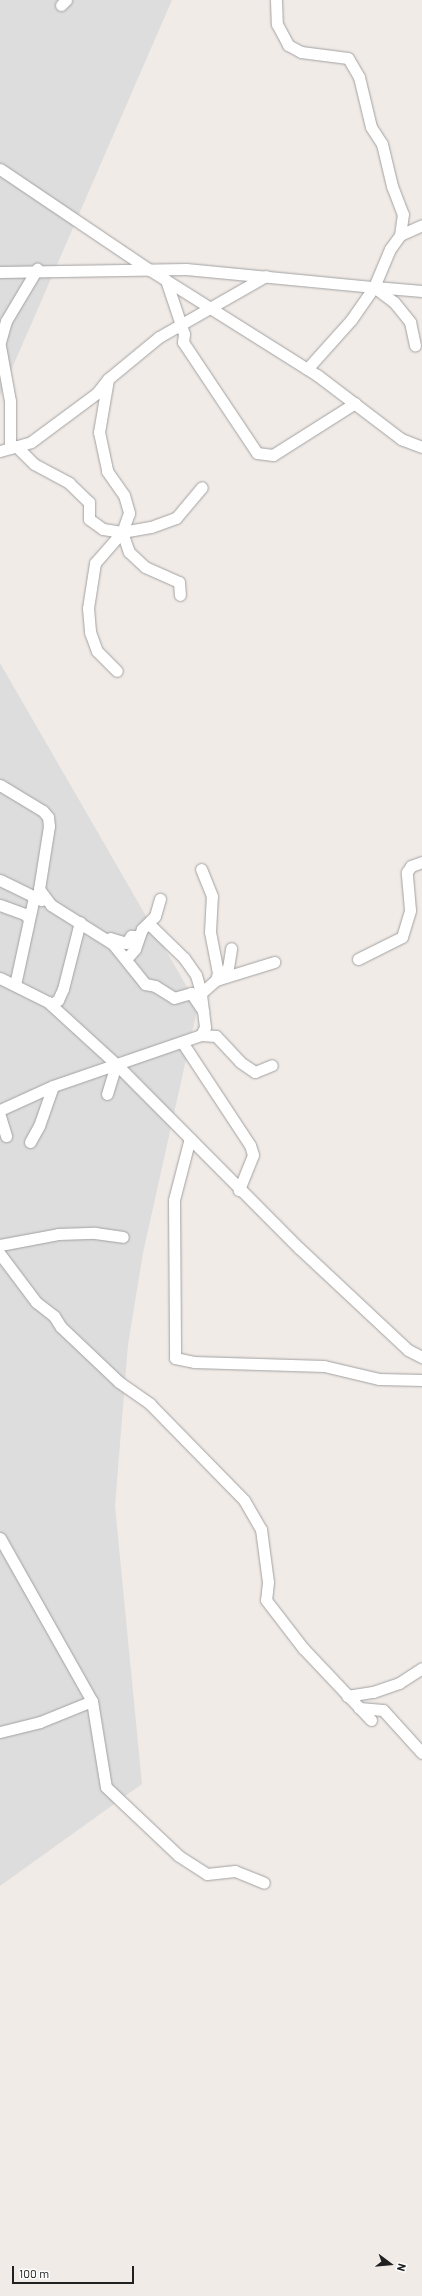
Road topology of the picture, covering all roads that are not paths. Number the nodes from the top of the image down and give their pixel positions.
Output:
1 (276, 0) edge
2 (0, 169) edge
3 (422, 224) edge
4 (400, 235) junction
5 (37, 269) junction
6 (150, 270) junction
7 (0, 272) edge
8 (266, 276) junction
9 (166, 280) junction
10 (374, 287) junction
11 (422, 290) edge
12 (208, 307) junction
13 (181, 324) junction
14 (0, 342) edge
15 (415, 345) dead end
16 (0, 346) edge
17 (307, 369) junction
18 (108, 379) junction
19 (355, 403) junction
20 (422, 447) edge
21 (9, 448) edge
22 (202, 487) dead end
23 (122, 532) junction
24 (180, 595) dead end
25 (117, 671) dead end
26 (0, 785) edge
27 (422, 862) edge
28 (201, 869) dead end
29 (0, 880) edge
30 (34, 897) junction
31 (160, 899) dead end
32 (0, 905) edge
33 (51, 905) junction
34 (29, 919) junction
35 (80, 922) junction
36 (149, 924) junction
37 (138, 936) junction
38 (104, 940) junction
39 (231, 948) dead end
40 (126, 959) junction
41 (358, 959) dead end
42 (274, 962) dead end
43 (0, 978) edge
44 (216, 980) junction
45 (15, 985) junction
46 (196, 993) junction
47 (51, 1004) junction
48 (200, 1036) junction
49 (182, 1042) junction
50 (116, 1064) junction
51 (272, 1065) dead end
52 (53, 1086) junction
53 (107, 1094) dead end
54 (0, 1110) edge
55 (0, 1116) edge
56 (6, 1136) dead end
57 (190, 1138) junction
58 (30, 1142) dead end
59 (239, 1190) junction
60 (123, 1237) dead end
61 (0, 1245) edge
62 (0, 1254) edge
63 (422, 1357) edge
64 (422, 1380) edge
65 (0, 1538) edge
66 (422, 1668) edge
67 (347, 1696) junction
68 (92, 1701) junction
69 (359, 1708) junction
70 (371, 1720) dead end
71 (0, 1732) edge
72 (422, 1753) edge
73 (264, 1883) dead end

1 - 4 street
2 - 6 street
3 - 4 street
4 - 10 street
5 - 6 street
5 - 7 street
5 - 14 street
6 - 8 street
6 - 9 street
8 - 10 street
8 - 12 street
9 - 12 street
9 - 13 street
10 - 11 street
10 - 15 street
10 - 17 street
12 - 13 street
12 - 17 street
13 - 18 street
13 - 19 street
16 - 21 street
17 - 19 street
18 - 21 street
18 - 23 street
19 - 20 street
21 - 23 street
22 - 23 street
23 - 24 street
23 - 25 street
26 - 33 street
27 - 41 street
28 - 44 street
29 - 30 street
30 - 33 street
30 - 34 street
31 - 36 street
32 - 34 street
33 - 35 street
34 - 45 street
35 - 38 street
35 - 47 street
36 - 37 street
36 - 46 street
37 - 38 street
37 - 40 street
38 - 40 street
39 - 44 street
40 - 46 street
42 - 44 street
43 - 45 street
44 - 46 street
45 - 47 street
46 - 48 street
47 - 50 street
48 - 49 street
48 - 51 street
49 - 50 street
49 - 59 street
50 - 52 street
50 - 53 street
50 - 57 street
52 - 54 street
52 - 58 street
55 - 56 street
57 - 59 street
57 - 64 street
59 - 63 street
60 - 61 street
62 - 67 street
65 - 68 street
66 - 67 street
67 - 69 street
68 - 71 street
68 - 73 street
69 - 70 street
69 - 72 street

